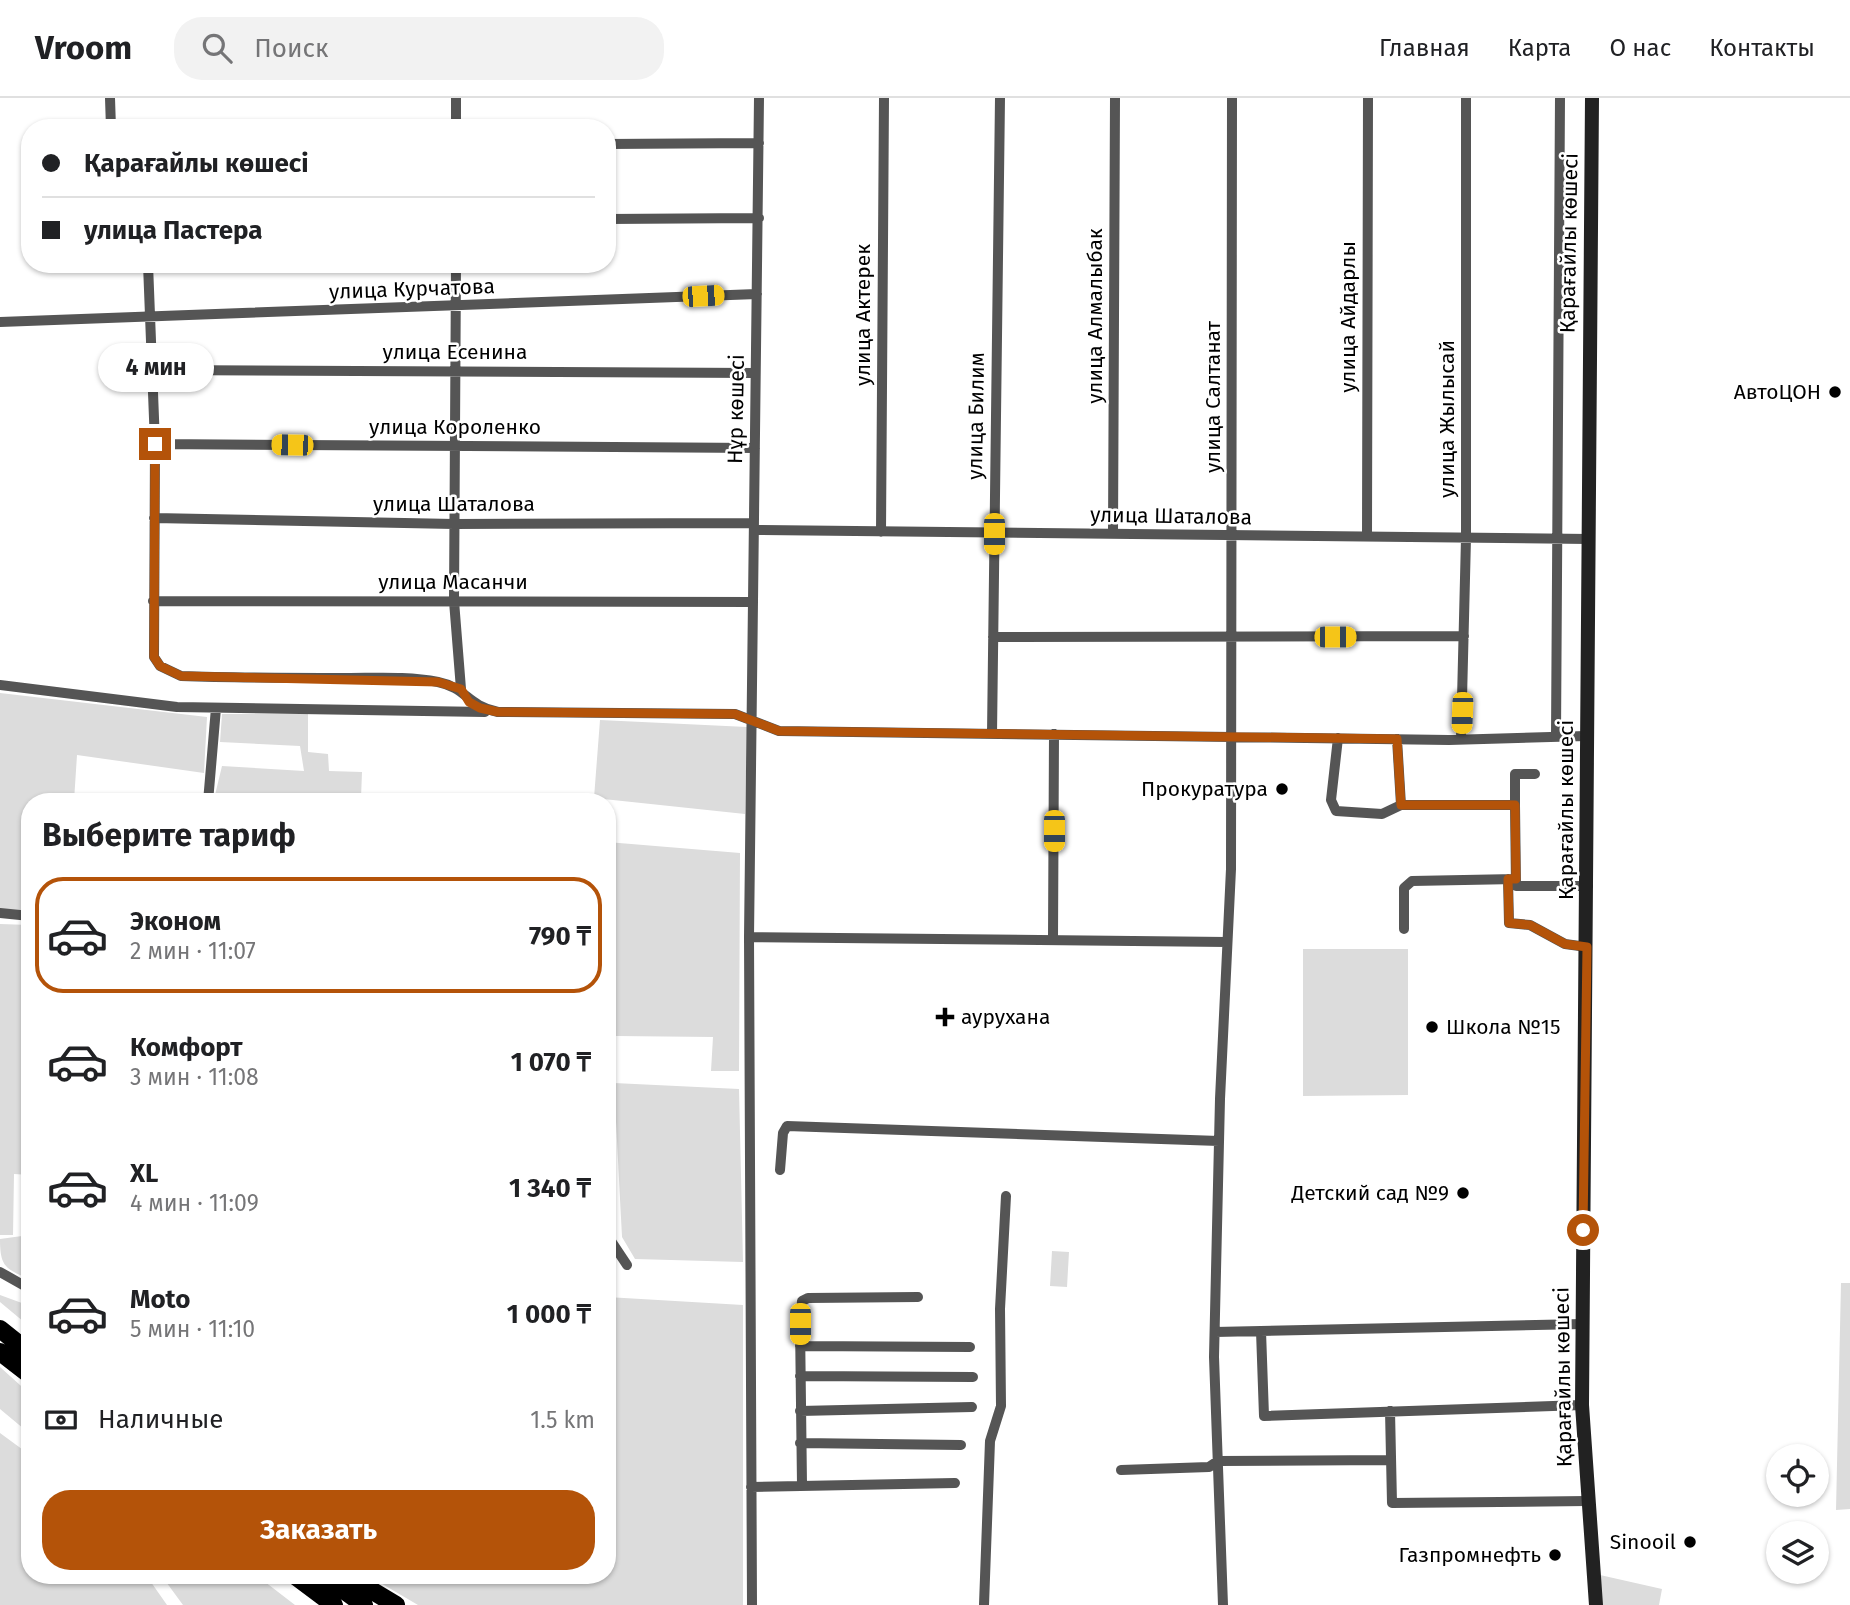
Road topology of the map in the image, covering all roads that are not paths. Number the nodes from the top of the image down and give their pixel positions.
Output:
1 (110, 98) edge
2 (456, 98) edge
3 (759, 98) edge
4 (884, 98) edge
5 (1000, 98) edge
6 (1115, 98) edge
7 (1232, 98) edge
8 (1368, 98) edge
9 (1466, 98) edge
10 (1560, 98) edge
11 (1592, 98) edge
12 (111, 119) edge
13 (456, 119) edge
14 (759, 143) junction
15 (616, 144) edge
16 (759, 218) junction
17 (616, 219) edge
18 (149, 273) edge
19 (456, 273) edge
20 (757, 294) junction
21 (457, 308) junction
22 (152, 315) junction
23 (0, 322) edge
24 (154, 370) junction
25 (457, 372) junction
26 (755, 373) junction
27 (155, 444) junction
28 (455, 447) junction
29 (755, 448) junction
30 (154, 518) junction
31 (454, 524) junction
32 (754, 526) junction
33 (881, 532) junction
34 (994, 534) junction
35 (1113, 534) junction
36 (1233, 535) junction
37 (1367, 537) junction
38 (1466, 538) junction
39 (1558, 538) junction
40 (1589, 538) junction
41 (153, 601) junction
42 (454, 601) junction
43 (753, 602) junction
44 (1464, 636) junction
45 (993, 637) junction
46 (1233, 638) junction
47 (0, 685) edge
48 (461, 689) junction
49 (216, 708) junction
50 (498, 712) junction
51 (754, 720) junction
52 (992, 734) junction
53 (1054, 734) junction
54 (1586, 736) junction
55 (1556, 737) junction
56 (1231, 738) junction
57 (1338, 738) junction
58 (1397, 739) junction
59 (1461, 739) junction
60 (1535, 774) dead end
61 (209, 793) edge
62 (1401, 805) junction
63 (1515, 805) junction
64 (1512, 879) junction
65 (1588, 886) junction
66 (0, 912) edge
67 (21, 915) edge
68 (1404, 929) dead end
69 (749, 937) junction
70 (1053, 940) junction
71 (1227, 942) junction
72 (1587, 947) junction
73 (1219, 1141) junction
74 (780, 1170) dead end
75 (1006, 1196) dead end
76 (616, 1248) edge
77 (626, 1265) dead end
78 (0, 1272) edge
79 (21, 1284) edge
80 (918, 1297) dead end
81 (1583, 1324) junction
82 (0, 1329) edge
83 (1261, 1331) junction
84 (1215, 1332) junction
85 (21, 1346) edge
86 (800, 1346) junction
87 (970, 1347) dead end
88 (0, 1352) edge
89 (21, 1368) edge
90 (800, 1376) junction
91 (973, 1377) dead end
92 (1582, 1405) junction
93 (972, 1407) dead end
94 (800, 1411) junction
95 (1390, 1411) junction
96 (800, 1443) junction
97 (961, 1444) dead end
98 (1391, 1460) junction
99 (1218, 1461) junction
100 (1121, 1470) dead end
101 (955, 1483) dead end
102 (802, 1485) junction
103 (751, 1487) junction
104 (1587, 1501) junction
105 (306, 1584) edge
106 (335, 1584) edge
107 (361, 1584) edge
108 (334, 1605) edge
109 (364, 1605) edge
110 (396, 1605) edge
111 (752, 1605) edge
112 (984, 1605) edge
113 (1223, 1605) edge
114 (1596, 1605) edge

1 - 12 street
2 - 13 street
3 - 14 street, Нұр көшесі
4 - 33 street, улица Актерек
5 - 34 street, улица Билим
6 - 35 street, улица Алмалыбак
7 - 36 street, улица Салтанат
8 - 37 street, улица Айдарлы
9 - 38 street, улица Жылысай
10 - 39 street
11 - 40 street, Қарағайлы көшесі
14 - 15 street
14 - 16 street, Нұр көшесі
16 - 17 street
16 - 20 street, Нұр көшесі
18 - 22 street
19 - 21 street
20 - 21 street, улица Курчатова
20 - 26 street, Нұр көшесі
21 - 22 street, улица Курчатова
21 - 25 street
22 - 23 street, улица Курчатова
22 - 24 street
24 - 25 street, улица Есенина
24 - 27 street
25 - 26 street, улица Есенина
25 - 28 street
26 - 29 street, Нұр көшесі
27 - 28 street, улица Короленко
27 - 30 street
28 - 29 street, улица Короленко
28 - 31 street
29 - 32 street, Нұр көшесі
30 - 31 street, улица Шаталова
30 - 41 street
31 - 32 street, улица Шаталова
31 - 42 street
32 - 33 street, улица Шаталова
32 - 43 street, Нұр көшесі
33 - 34 street, улица Шаталова
34 - 35 street, улица Шаталова
34 - 45 street, улица Билим
35 - 36 street, улица Шаталова
36 - 37 street, улица Шаталова
36 - 46 street, улица Салтанат
37 - 38 street, улица Шаталова
38 - 39 street, улица Шаталова
38 - 44 street, улица Жылысай
39 - 40 street, улица Шаталова
39 - 55 street
40 - 54 street, Қарағайлы көшесі
41 - 42 street, улица Масанчи
41 - 48 street
42 - 43 street, улица Масанчи
42 - 48 street
43 - 51 street, Нұр көшесі
44 - 46 street
44 - 59 street, улица Жылысай
45 - 46 street
45 - 52 street, улица Билим
46 - 56 street, улица Салтанат
47 - 49 street
48 - 50 street
49 - 50 street
49 - 61 street
50 - 51 street
51 - 52 street
51 - 69 street, Нұр көшесі
52 - 53 street
53 - 56 street
53 - 70 street
54 - 55 street
54 - 65 street, Қарағайлы көшесі
55 - 59 street
56 - 57 street
56 - 71 street, улица Салтанат
57 - 58 street
57 - 62 street
58 - 59 street
58 - 62 street
60 - 63 street
62 - 63 street
63 - 64 street
64 - 65 street
64 - 68 street
64 - 72 street
65 - 72 street, Қарағайлы көшесі
66 - 67 street
69 - 70 street
69 - 103 street, Нұр көшесі
70 - 71 street
71 - 73 street, улица Салтанат
72 - 81 street, Қарағайлы көшесі
73 - 74 street
73 - 84 street, улица Салтанат
75 - 112 street
76 - 77 street
78 - 79 street
80 - 86 street
81 - 83 street
81 - 92 street, Қарағайлы көшесі
82 - 85 highway
83 - 84 street
83 - 95 street
84 - 99 street, улица Салтанат
86 - 87 street
86 - 90 street
88 - 89 highway
90 - 91 street
90 - 94 street
92 - 95 street
92 - 104 street, Қарағайлы көшесі
93 - 94 street
94 - 96 street
95 - 98 street
96 - 97 street
96 - 102 street
98 - 99 street
98 - 104 street
99 - 100 street
99 - 113 street, улица Салтанат
101 - 102 street
102 - 103 street
103 - 111 street, Нұр көшесі
104 - 114 street, Қарағайлы көшесі
105 - 108 highway
106 - 109 highway
107 - 110 highway

